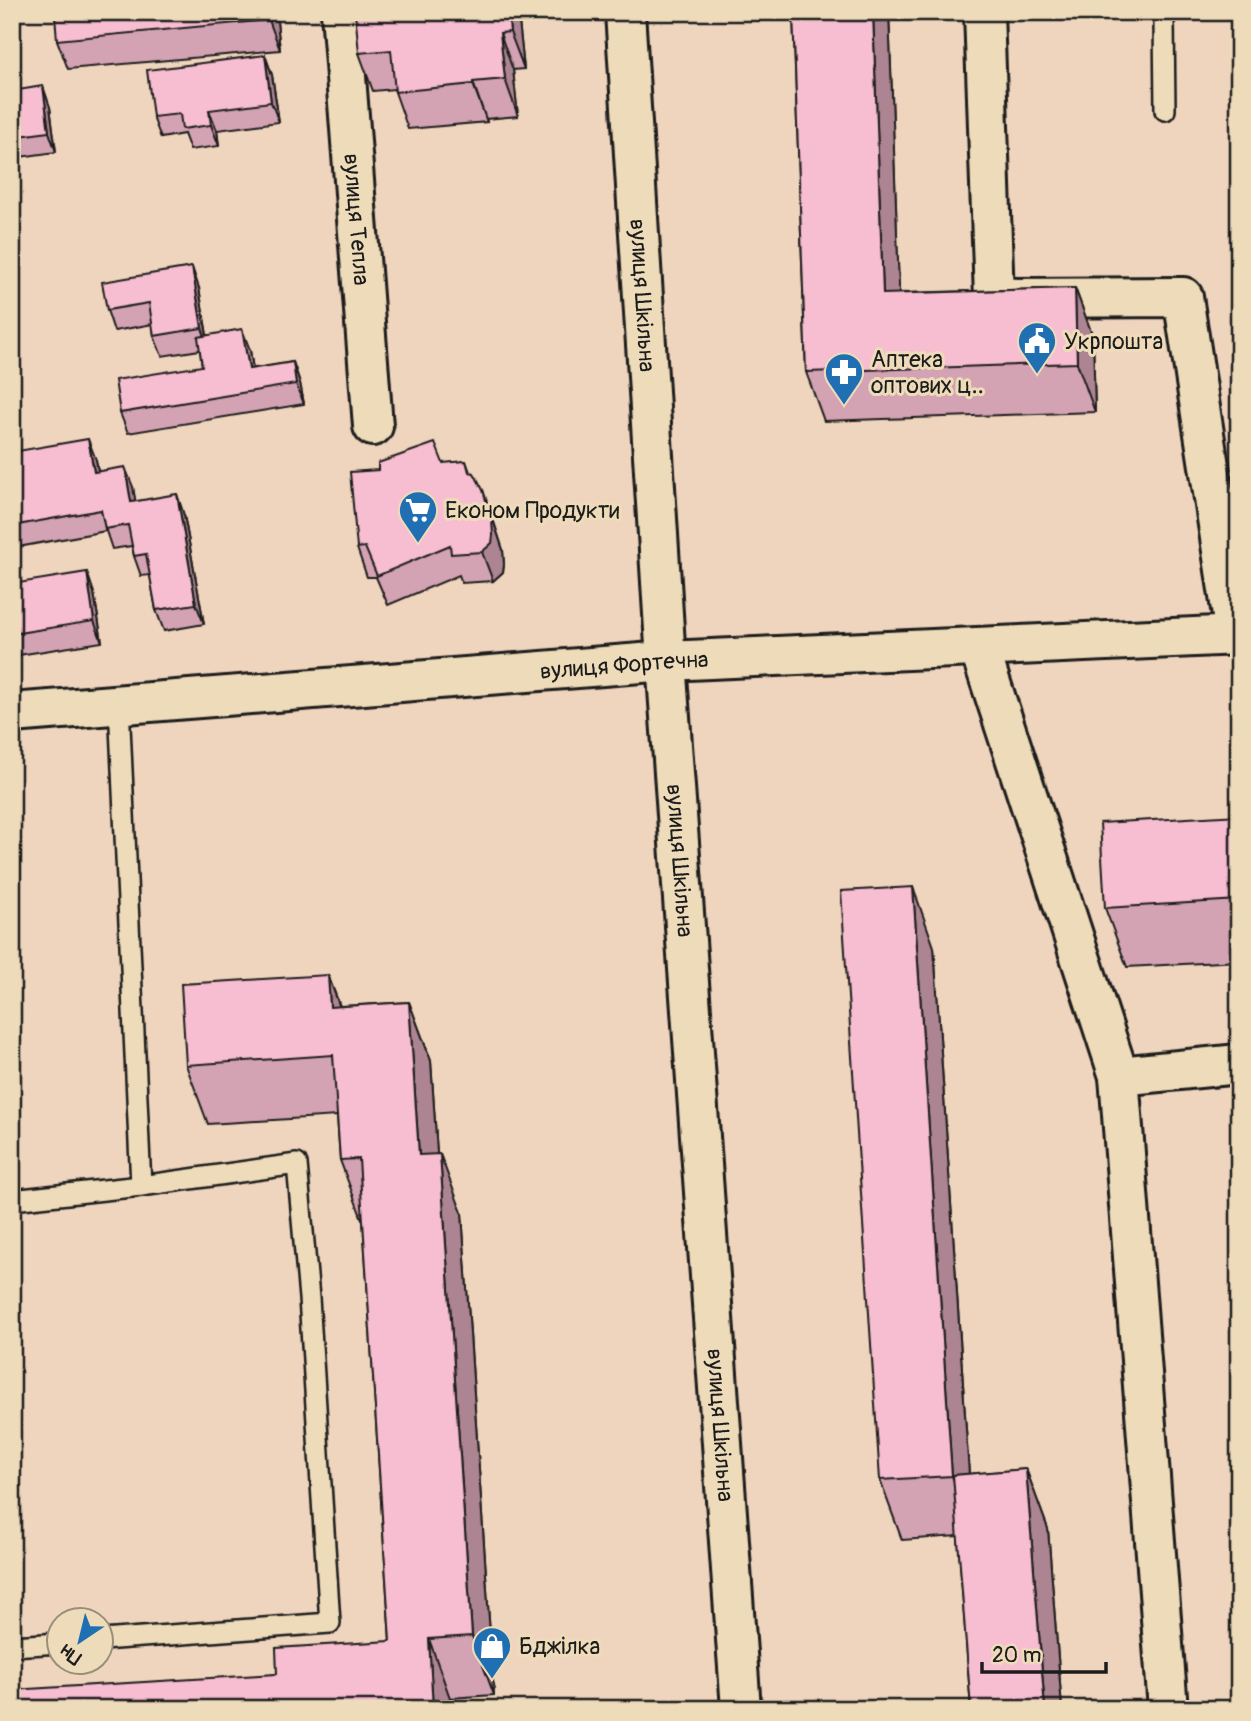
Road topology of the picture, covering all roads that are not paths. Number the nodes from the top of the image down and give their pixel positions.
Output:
1 (341, 12) edge
2 (625, 12) edge
3 (984, 12) edge
4 (1166, 12) edge
5 (1165, 110) dead end
6 (373, 426) dead end
7 (1237, 635) edge
8 (979, 647) junction
9 (666, 661) junction
10 (119, 704) junction
11 (12, 713) edge
12 (1239, 1064) edge
13 (1119, 1076) junction
14 (141, 1186) junction
15 (12, 1200) edge
16 (116, 1639) edge
17 (46, 1644) edge
18 (12, 1646) edge
19 (741, 1709) edge
20 (1168, 1709) edge

1 - 6 street, вулиця Тепла
2 - 9 street, вулиця Шкільна
3 - 7 street
4 - 5 lane
7 - 8 street, вулиця Фортечна
8 - 9 street, вулиця Фортечна
8 - 13 street
9 - 10 street, вулиця Фортечна
9 - 19 street, вулиця Шкільна
10 - 11 street, вулиця Фортечна
10 - 14 lane
12 - 13 street
13 - 20 street
14 - 15 lane
14 - 16 lane
17 - 18 lane

